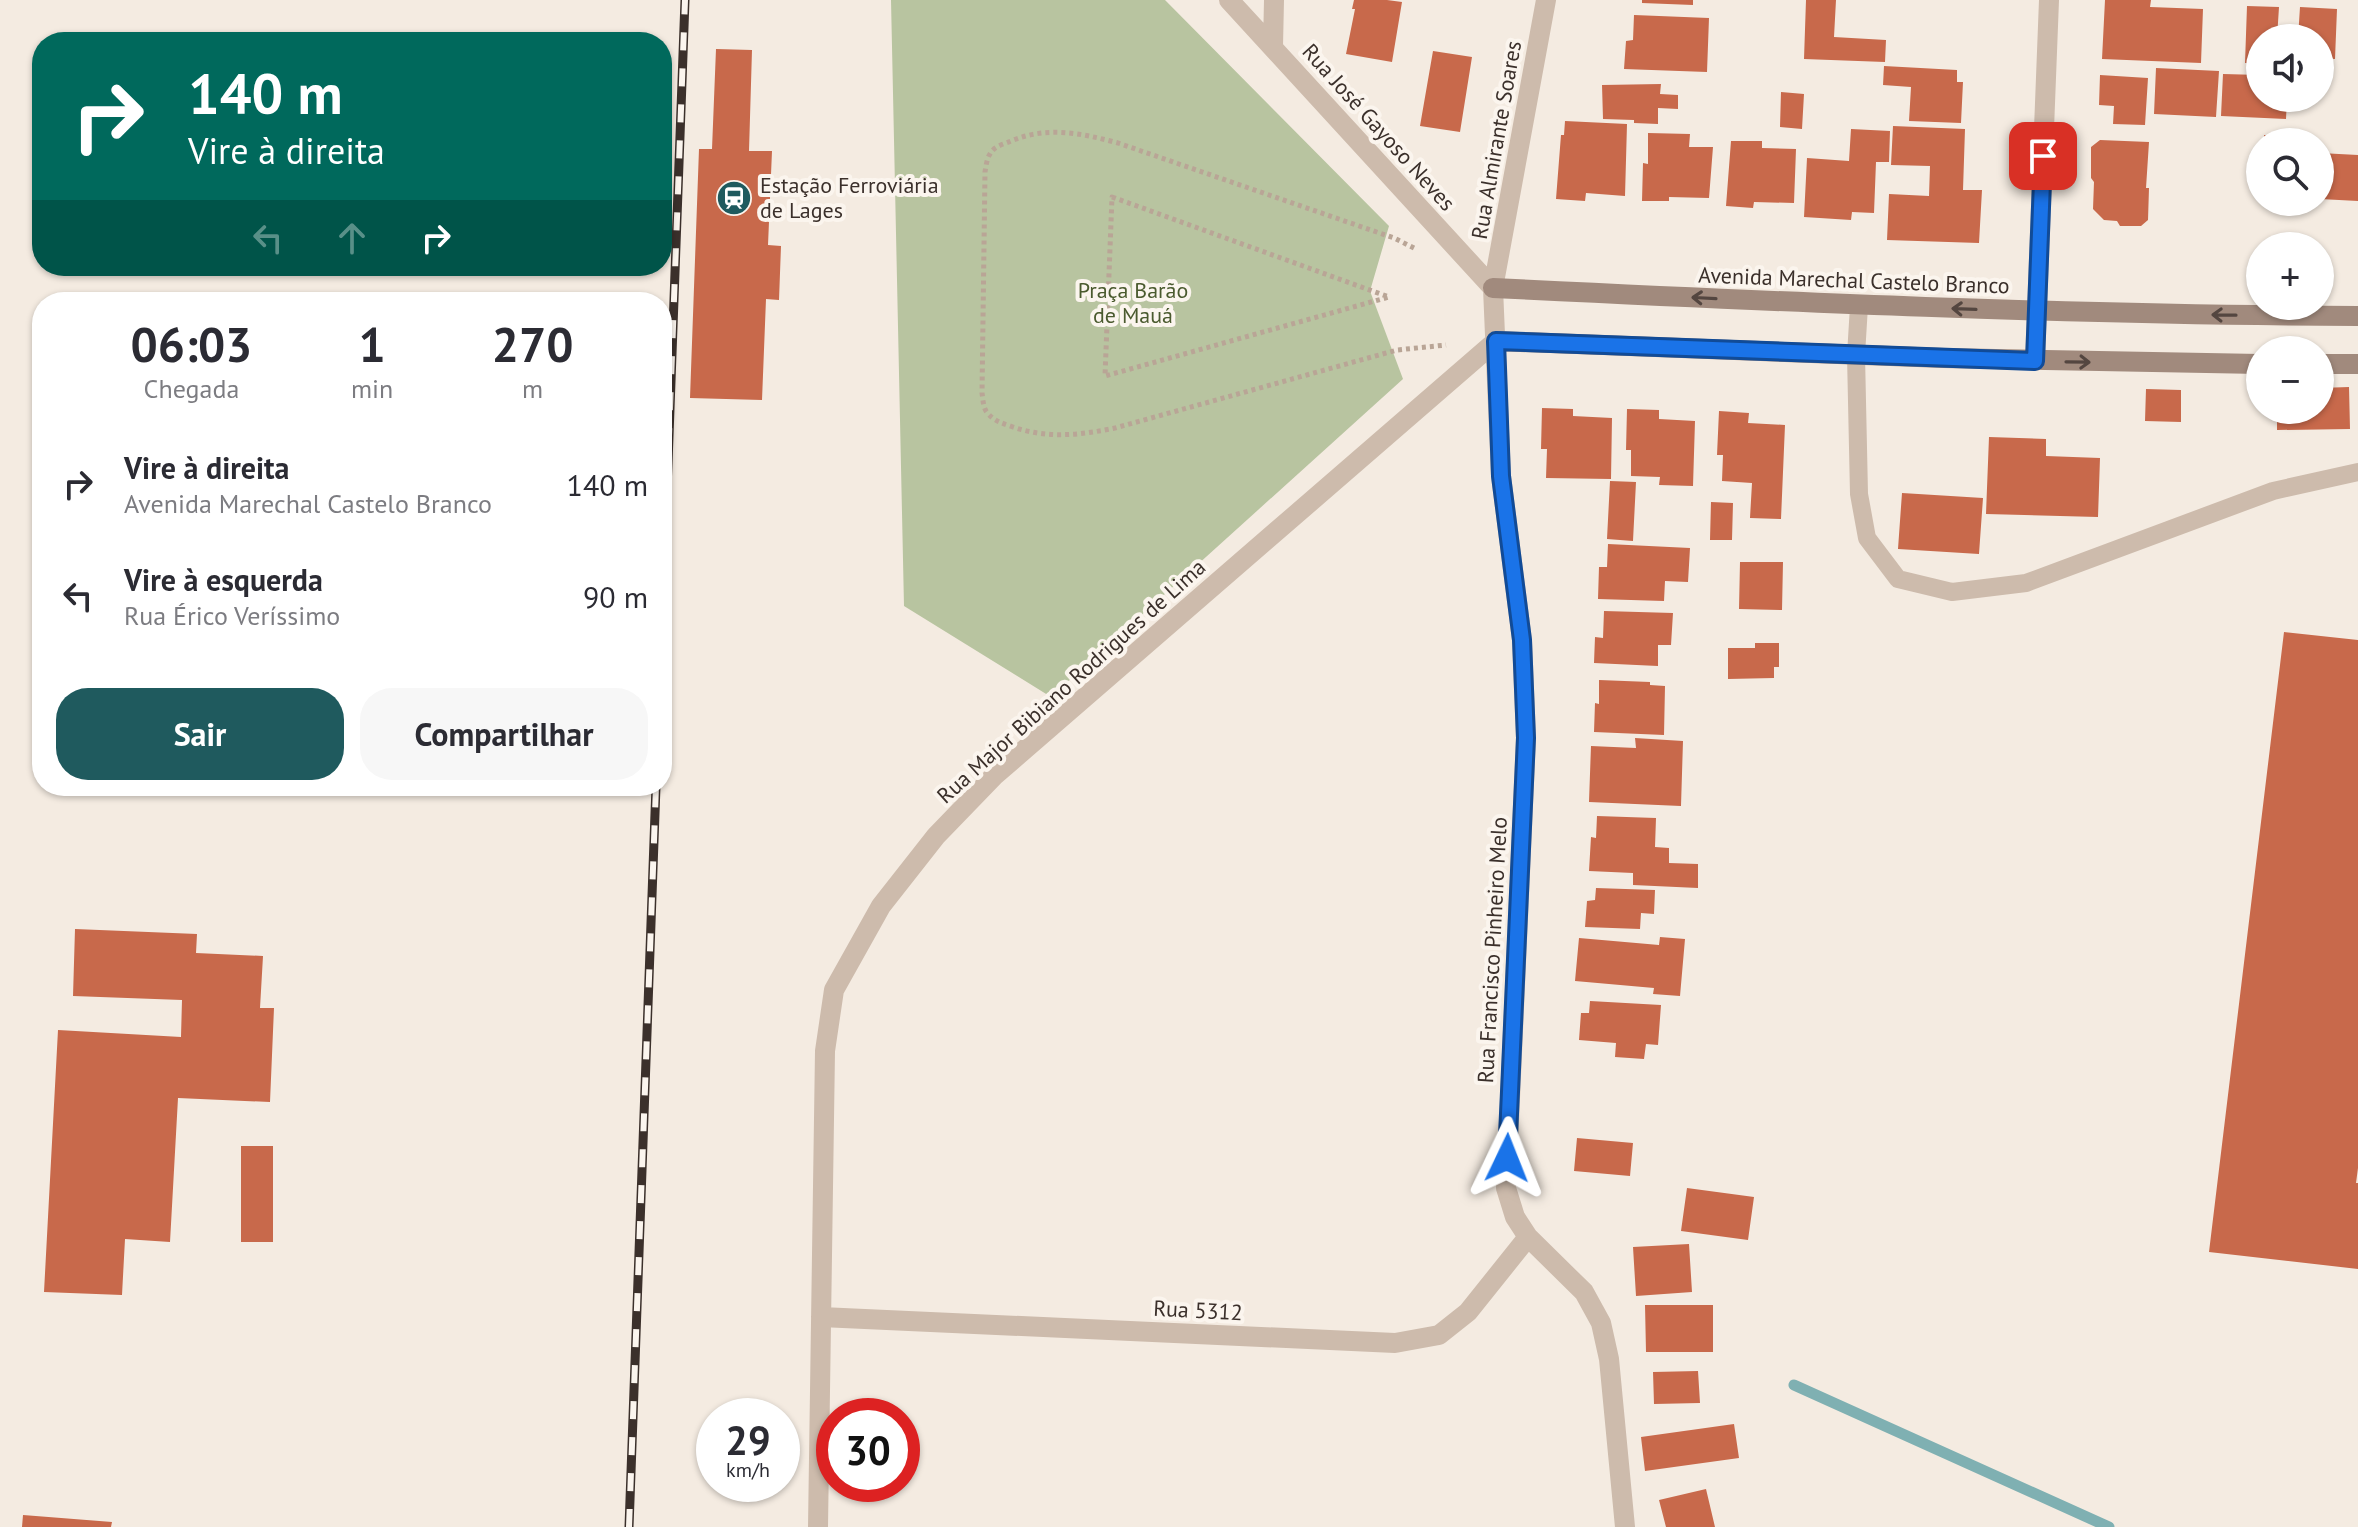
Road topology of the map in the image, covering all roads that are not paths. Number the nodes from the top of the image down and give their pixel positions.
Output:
1 (1229, 0) edge
2 (1274, 0) edge
3 (1546, 0) edge
4 (2049, 0) edge
5 (1273, 46) junction
6 (1493, 288) junction
7 (1859, 306) junction
8 (2037, 311) junction
9 (2358, 316) edge
10 (1496, 341) junction
11 (1856, 355) junction
12 (2035, 361) junction
13 (2246, 364) edge
14 (2334, 364) edge
15 (2358, 364) edge
16 (2358, 472) edge
17 (1528, 1237) junction
18 (821, 1317) junction
19 (818, 1527) edge
20 (1625, 1527) edge

1 - 5 street, Rua José Gayoso Neves
2 - 5 street
3 - 6 street, Rua Almirante Soares
4 - 8 street
5 - 6 street, Rua José Gayoso Neves
7 -> 6 street, Avenida Marechal Castelo Branco
6 - 10 street, Rua Almirante Soares
8 -> 7 street, Avenida Marechal Castelo Branco
7 - 11 lane
9 -> 8 street, Avenida Marechal Castelo Branco
8 - 12 street
10 - 11 street
10 - 17 street, Rua Francisco Pinheiro Melo
10 - 18 street, Rua Major Bibiano Rodrigues de Lima
11 - 12 street
11 - 16 lane
12 -> 13 street
14 - 15 street
17 - 18 street, Rua 5312
17 - 20 street, Rua Francisco Pinheiro Melo
18 - 19 street, Rua Major Bibiano Rodrigues de Lima

